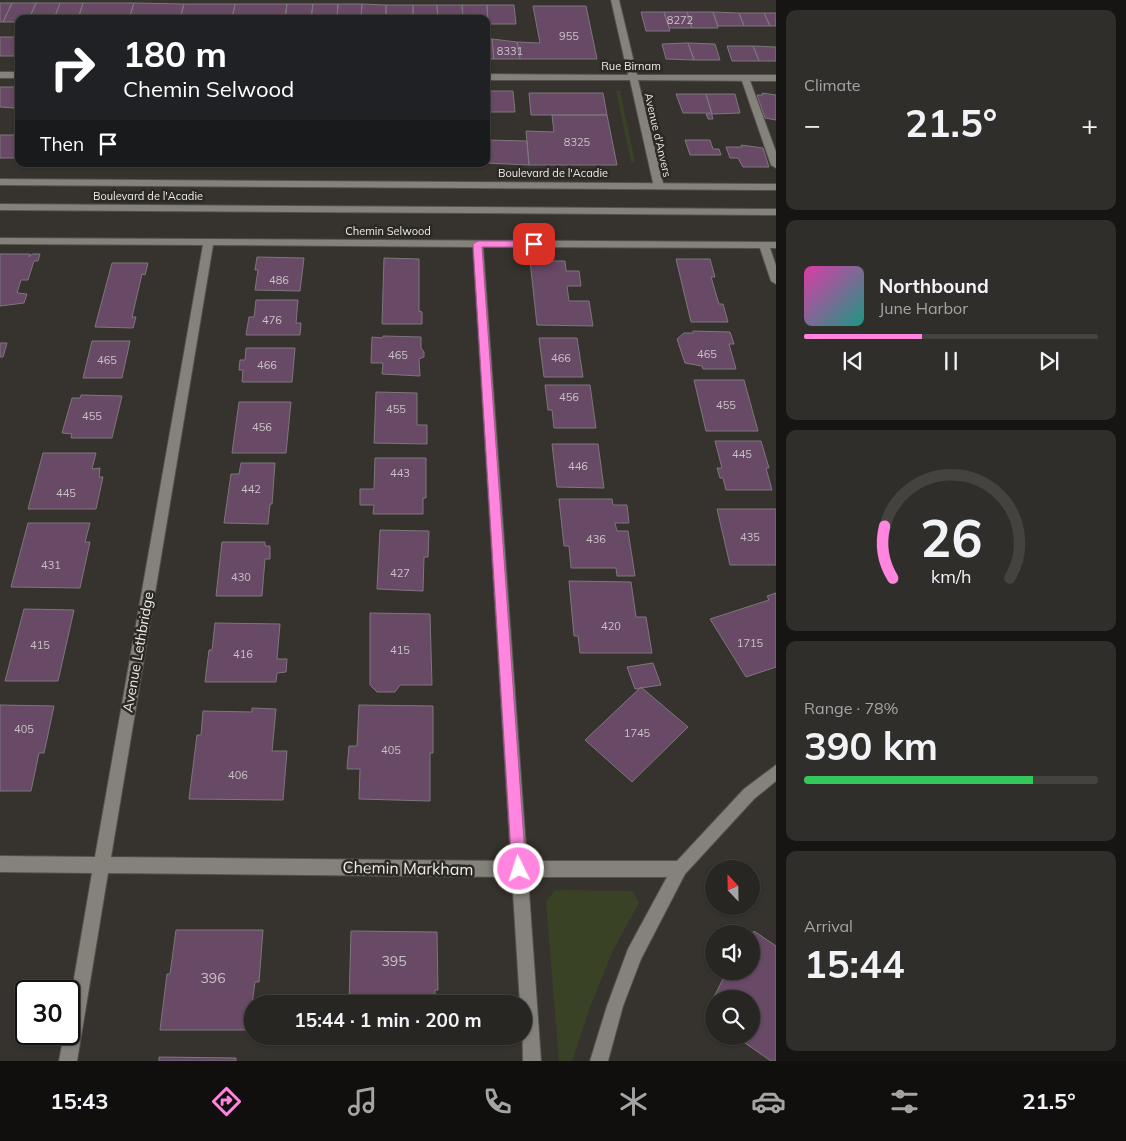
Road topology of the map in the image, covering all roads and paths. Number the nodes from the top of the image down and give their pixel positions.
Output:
1 (615, 0) edge
2 (0, 74) edge
3 (15, 75) edge
4 (490, 77) edge
5 (633, 78) junction
6 (745, 78) junction
7 (776, 78) edge
8 (776, 165) edge
9 (0, 182) edge
10 (659, 187) junction
11 (776, 188) edge
12 (0, 207) edge
13 (776, 212) edge
14 (0, 241) edge
15 (208, 242) junction
16 (478, 244) junction
17 (764, 245) junction
18 (776, 245) edge
19 (776, 281) edge
20 (776, 772) edge
21 (0, 864) edge
22 (101, 865) junction
23 (519, 869) junction
24 (680, 869) junction
25 (68, 1061) edge
26 (532, 1061) edge
27 (599, 1061) edge

1 - 5 street, Avenue d'Anvers
2 - 3 street
4 - 5 street, Rue Birnam
5 - 6 street, Rue Birnam
5 - 10 street, Avenue d'Anvers
6 - 7 street, Rue Birnam
6 - 8 street
9 - 10 street, Boulevard de l'Acadie
10 - 11 street, Boulevard de l'Acadie
12 - 13 street, Boulevard de l'Acadie
14 - 15 street, Chemin Selwood
15 - 16 street, Chemin Selwood
15 - 22 street, Avenue Lethbridge
16 - 17 street, Chemin Selwood
16 - 23 street
17 - 18 street, Chemin Selwood
17 - 19 street
20 - 24 street
21 - 22 street, Chemin Markham
22 - 23 street, Chemin Markham
22 - 25 street, Avenue Lethbridge
23 - 24 street, Chemin Markham
23 - 26 street
24 - 27 street

